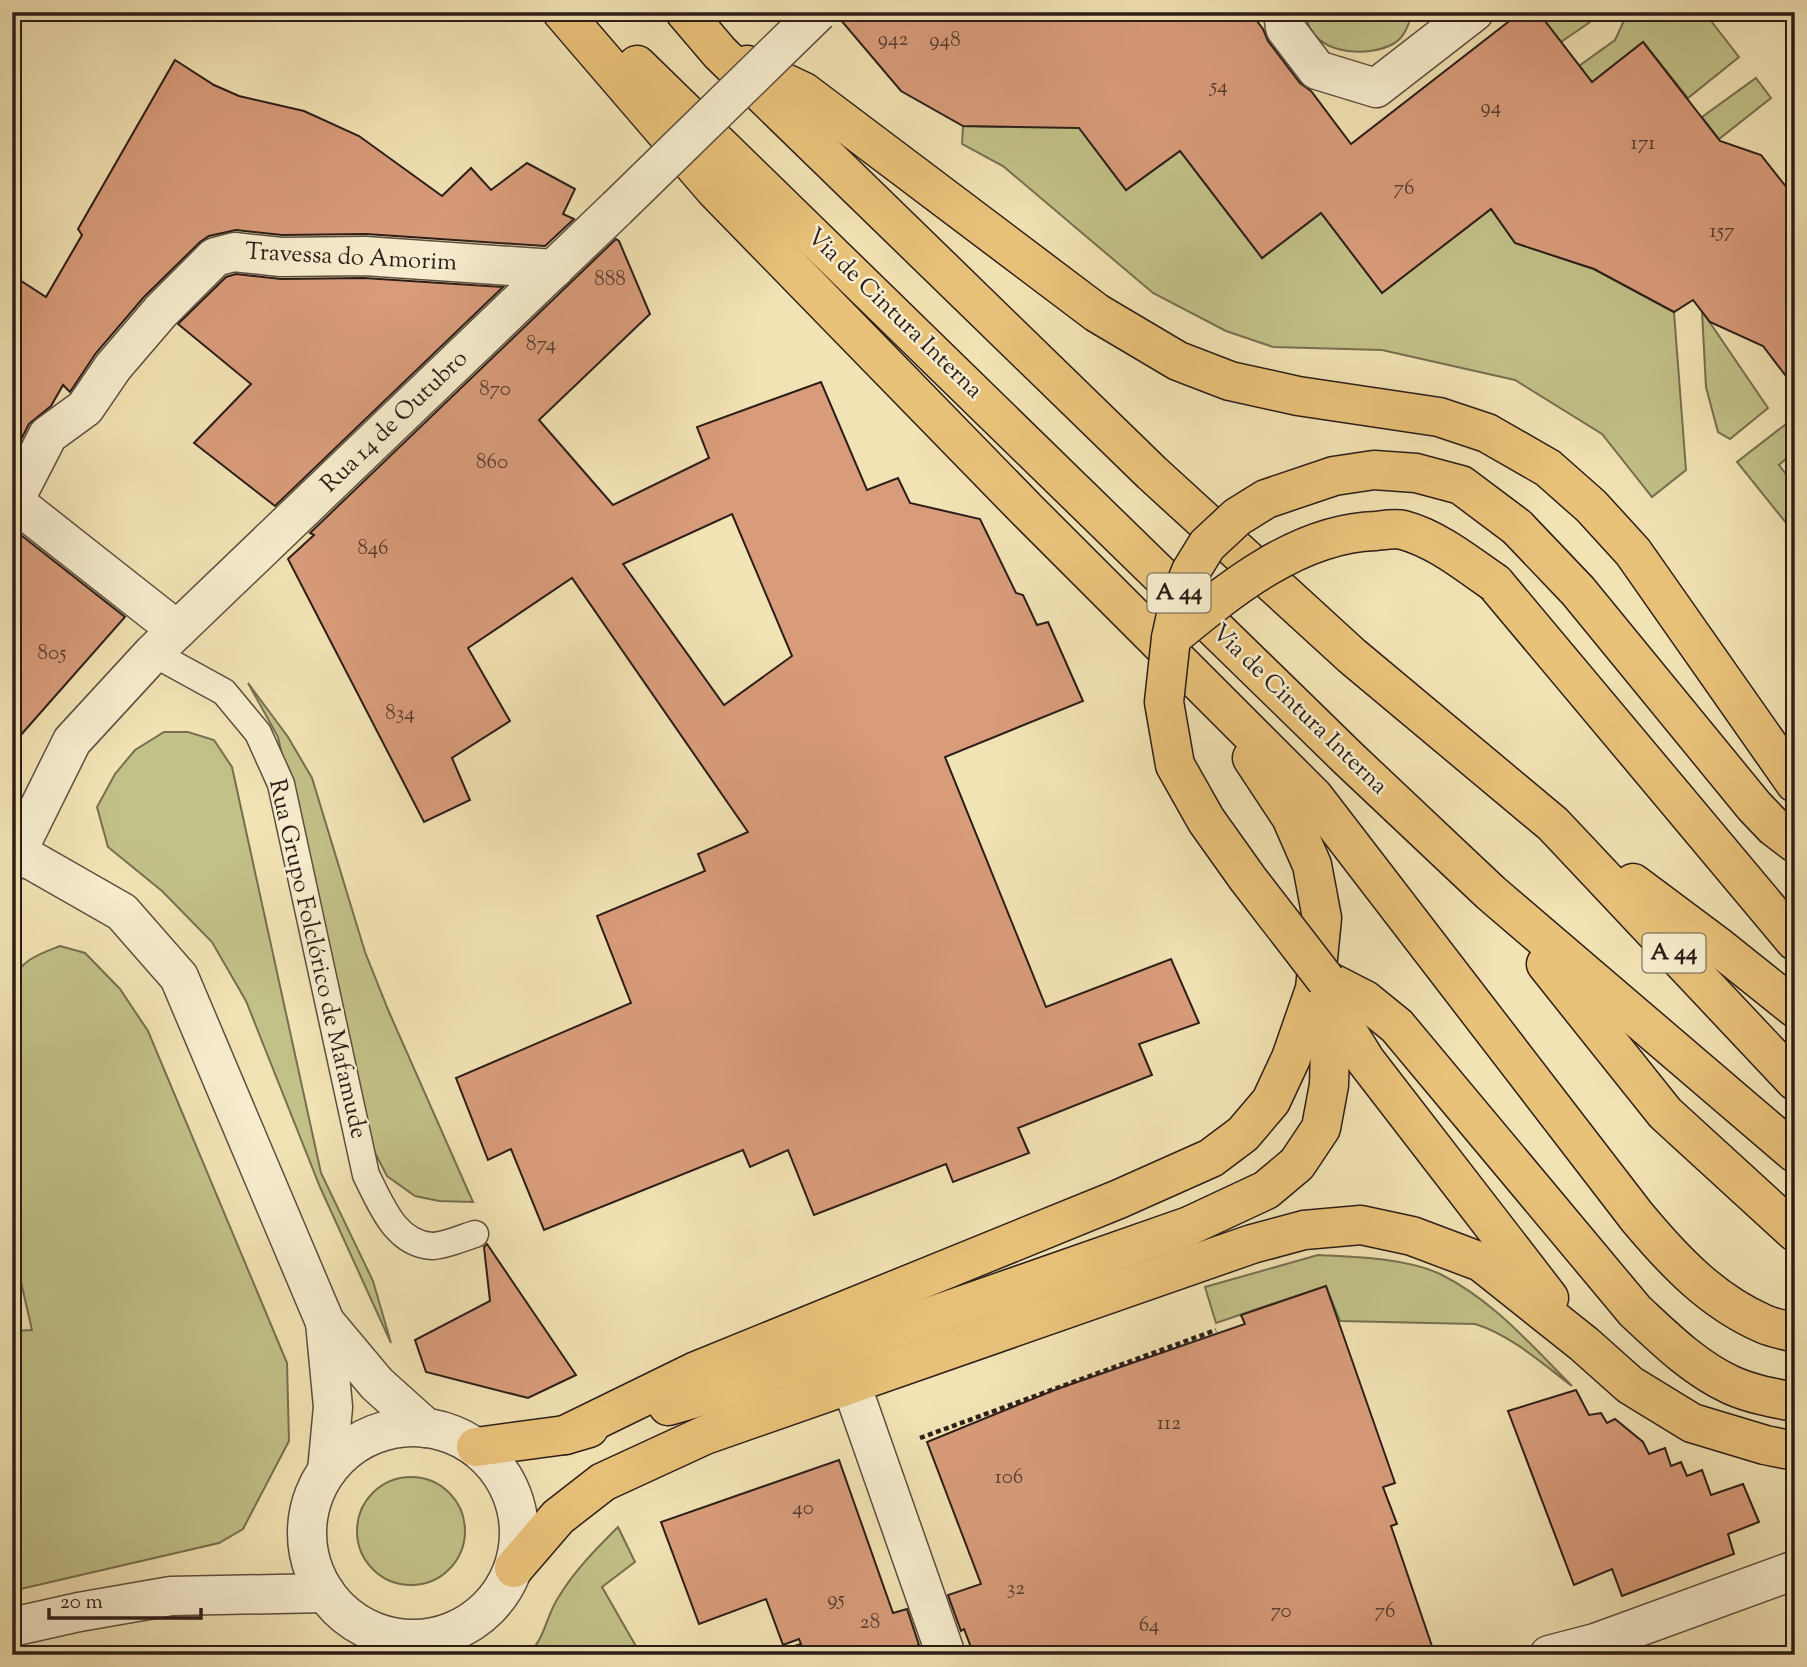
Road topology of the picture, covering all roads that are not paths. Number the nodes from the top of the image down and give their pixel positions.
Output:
1 (562, 12) edge
2 (582, 12) edge
3 (685, 12) edge
4 (818, 12) edge
5 (1283, 12) edge
6 (1474, 12) edge
7 (720, 52) junction
8 (554, 269) junction
9 (13, 500) edge
10 (1171, 638) junction
11 (165, 641) junction
12 (1205, 686) junction
13 (1795, 783) edge
14 (1553, 824) junction
15 (1795, 843) edge
16 (14, 855) edge
17 (1491, 893) junction
18 (1795, 941) edge
19 (1326, 980) junction
20 (1795, 1008) edge
21 (1795, 1081) edge
22 (1795, 1153) edge
23 (1795, 1233) edge
24 (475, 1234) dead end
25 (325, 1322) junction
26 (1795, 1333) edge
27 (1584, 1344) junction
28 (851, 1384) junction
29 (1795, 1402) edge
30 (426, 1428) junction
31 (565, 1435) junction
32 (476, 1447) junction
33 (1795, 1451) edge
34 (327, 1471) junction
35 (513, 1568) junction
36 (1795, 1570) edge
37 (326, 1593) junction
38 (12, 1627) edge
39 (946, 1655) edge
40 (1549, 1655) edge

1 - 12 highway
2 - 17 highway, Via de Cintura Interna / A 44
3 - 7 highway, A 44
4 - 8 street, Rua 14 de Outubro, bridge
5 - 6 street
7 - 13 highway
7 - 14 highway, A 44
8 - 9 street, Travessa do Amorim
8 - 11 street, Rua 14 de Outubro
9 - 11 street
10 - 15 highway, bridge
10 - 18 highway, bridge
10 - 19 highway, bridge
11 - 16 street, Rua 14 de Outubro
11 - 24 lane, Rua Grupo Folclórico de Mafamude
12 - 26 highway
12 - 31 highway
14 - 20 highway
14 - 21 highway, A 44
16 - 25 street
17 - 22 highway, Via de Cintura Interna / A 44
17 - 23 highway
19 - 27 highway
19 - 29 highway
19 - 31 highway
25 - 30 street
25 - 34 street
27 - 28 highway
27 - 33 highway
28 - 35 highway
28 - 39 street
30 - 32 street
30 - 34 street
31 - 32 highway
32 - 35 street
34 - 37 street
35 - 37 street
36 - 40 street
37 - 38 street

